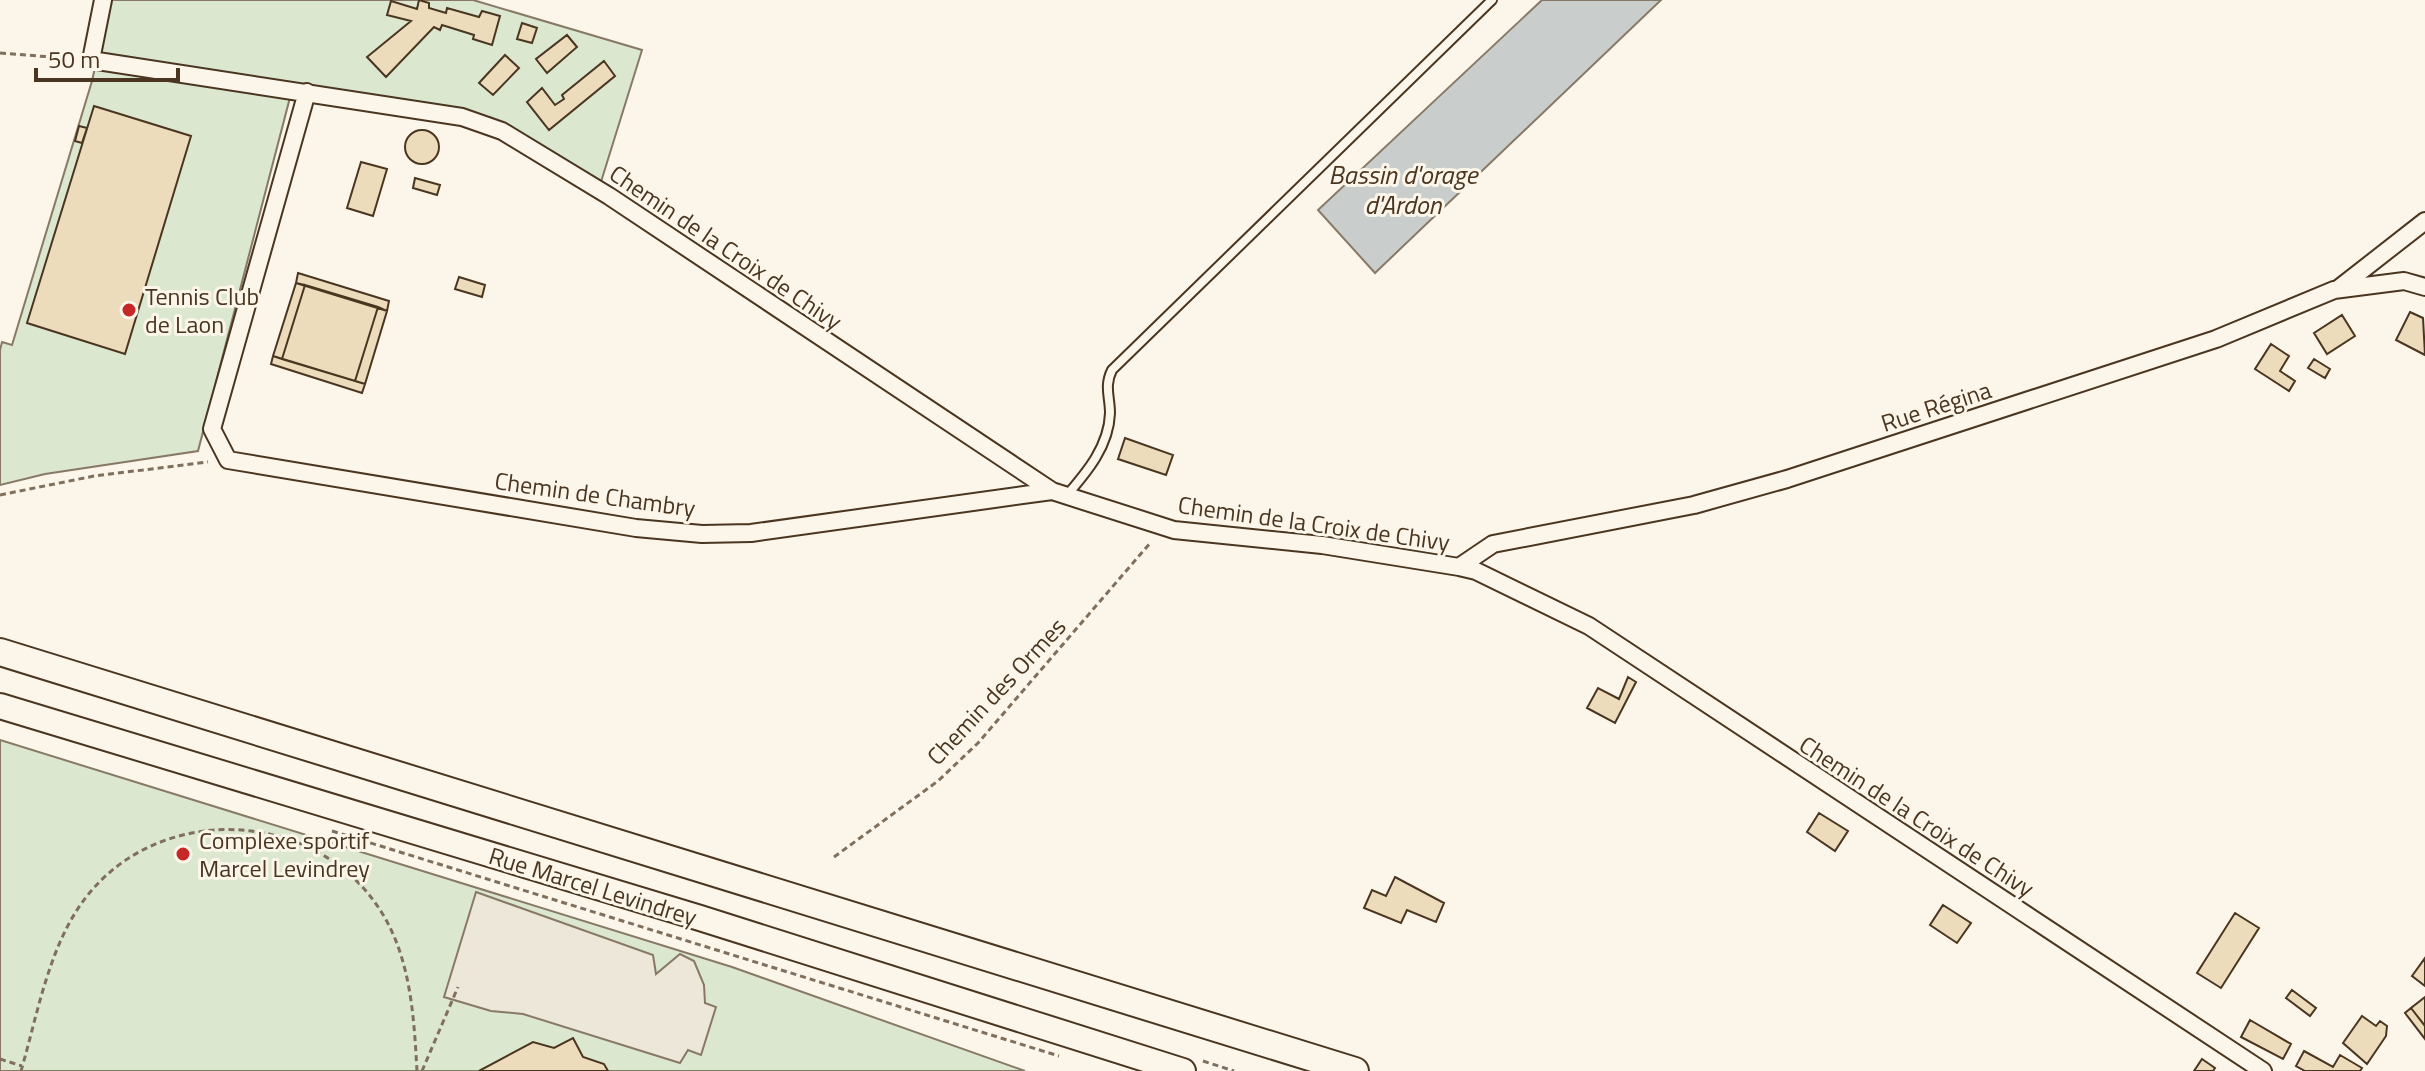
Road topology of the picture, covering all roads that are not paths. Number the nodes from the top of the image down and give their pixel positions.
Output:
1 (103, 0) edge
2 (1492, 0) edge
3 (307, 92) junction
4 (2425, 221) edge
5 (2425, 287) edge
6 (2337, 290) junction
7 (1059, 493) junction
8 (1459, 567) junction
9 (0, 652) edge
10 (0, 706) edge
11 (1183, 1071) edge
12 (1355, 1071) edge
13 (2263, 1071) edge

1 - 3 street, Chemin de la Croix de Chivy
2 - 7 lane
3 - 7 street, Chemin de la Croix de Chivy
3 - 7 street, Chemin de Chambry
4 - 6 street
5 - 6 street, Rue Régina
6 - 8 street, Rue Régina
7 - 8 street, Chemin de la Croix de Chivy
8 - 13 street, Chemin de la Croix de Chivy
9 - 12 main road
10 - 11 street, Rue Marcel Levindrey

